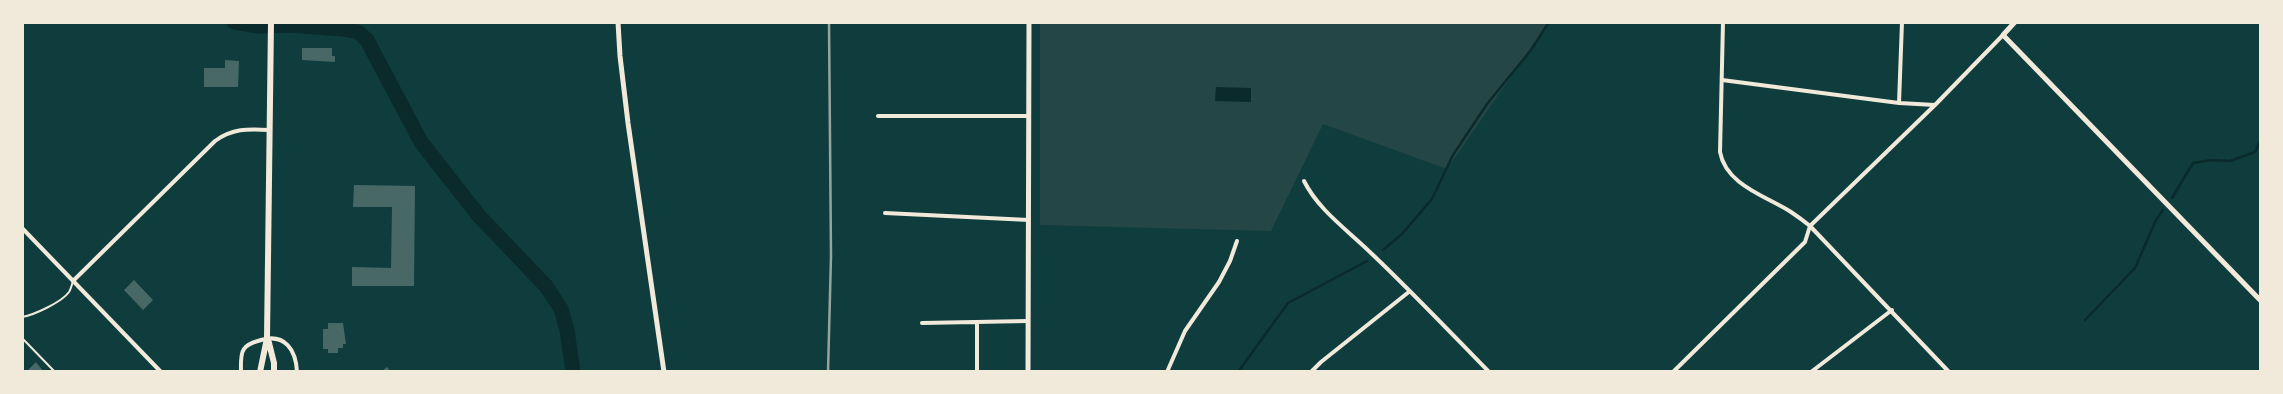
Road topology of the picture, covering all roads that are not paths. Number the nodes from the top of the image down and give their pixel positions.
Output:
1 (271, 22) edge
2 (618, 22) edge
3 (1029, 22) edge
4 (1723, 22) edge
5 (1902, 22) edge
6 (2015, 22) edge
7 (2002, 35) junction
8 (1722, 80) junction
9 (1898, 103) junction
10 (1935, 105) junction
11 (878, 116) dead end
12 (1028, 116) junction
13 (270, 130) junction
14 (1304, 181) dead end
15 (884, 214) dead end
16 (1029, 220) junction
17 (1810, 226) junction
18 (22, 228) edge
19 (1237, 241) dead end
20 (73, 281) junction
21 (1410, 291) junction
22 (2260, 300) edge
23 (1892, 310) junction
24 (22, 317) edge
25 (1028, 321) junction
26 (922, 322) dead end
27 (977, 322) junction
28 (22, 338) edge
29 (267, 338) junction
30 (55, 372) edge
31 (161, 372) edge
32 (241, 372) edge
33 (260, 372) edge
34 (274, 372) edge
35 (297, 372) edge
36 (664, 372) edge
37 (977, 372) edge
38 (1028, 372) edge
39 (1166, 372) edge
40 (1311, 372) edge
41 (1489, 372) edge
42 (1673, 372) edge
43 (1811, 372) edge
44 (1949, 372) edge

1 - 13 main road
2 - 36 street
3 - 12 street
4 - 8 street
5 - 9 street
6 - 7 street
7 - 10 street
7 - 22 street
8 - 9 street
8 - 17 street
9 - 10 street
10 - 17 street
11 - 12 street
12 - 16 street
13 - 20 street
13 - 29 main road
14 - 21 street
15 - 16 street
16 - 25 street
17 - 23 street
17 - 42 street
18 - 20 street
19 - 39 street
20 - 24 lane
20 - 31 street
21 - 40 street
21 - 41 street
23 - 43 street
23 - 44 street
25 - 27 street
25 - 38 street
26 - 27 street
27 - 37 street
28 - 30 lane
29 - 32 street
29 - 33 main road
29 - 34 main road
29 - 35 street

